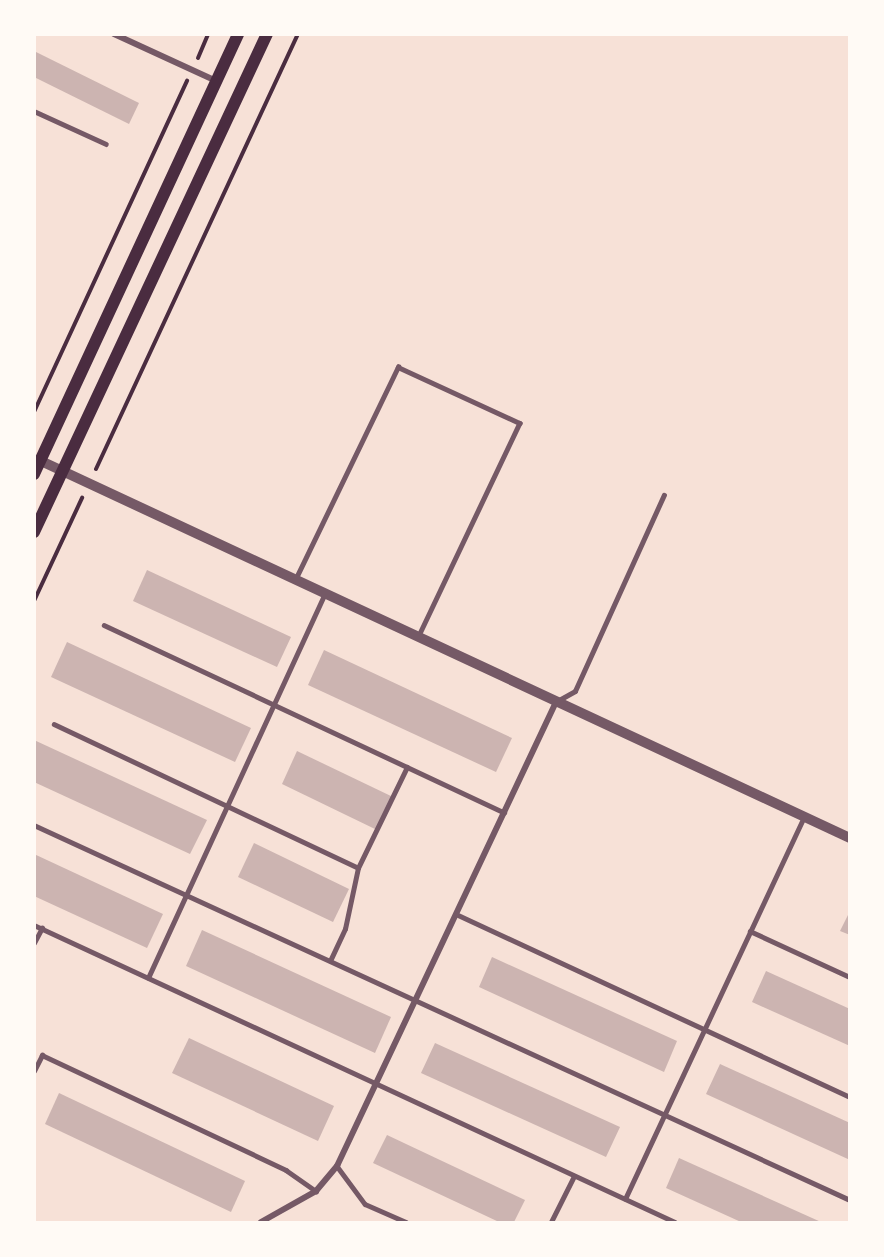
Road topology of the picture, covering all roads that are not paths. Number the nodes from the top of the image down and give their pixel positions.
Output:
1 (114, 34) edge
2 (238, 34) edge
3 (267, 34) edge
4 (216, 81) junction
5 (34, 111) edge
6 (106, 144) dead end
7 (41, 461) junction
8 (62, 471) junction
9 (34, 474) edge
10 (664, 495) dead end
11 (34, 532) edge
12 (295, 580) junction
13 (325, 593) junction
14 (104, 625) dead end
15 (419, 637) junction
16 (556, 702) junction
17 (273, 704) junction
18 (54, 724) dead end
19 (407, 767) junction
20 (227, 806) junction
21 (504, 812) junction
22 (804, 817) junction
23 (34, 825) edge
24 (849, 838) edge
25 (358, 868) junction
26 (186, 895) junction
27 (456, 914) junction
28 (34, 925) edge
29 (42, 928) junction
30 (750, 931) junction
31 (34, 944) edge
32 (330, 961) junction
33 (849, 977) edge
34 (148, 978) junction
35 (416, 1000) junction
36 (704, 1030) junction
37 (34, 1071) edge
38 (376, 1084) junction
39 (849, 1097) edge
40 (664, 1115) junction
41 (337, 1166) junction
42 (574, 1176) junction
43 (316, 1191) junction
44 (625, 1199) junction
45 (849, 1200) edge
46 (261, 1222) edge
47 (406, 1222) edge
48 (552, 1222) edge
49 (675, 1222) edge

1 - 4 street
2 - 4 main road
3 - 8 main road
4 - 7 main road
5 - 6 lane
7 - 8 street
7 - 9 main road
8 - 11 main road
8 - 12 street
10 - 16 lane
12 - 13 street
12 - 15 lane
13 - 15 street
13 - 17 lane
14 - 17 lane
15 - 16 street
16 - 21 street
16 - 22 street
17 - 19 lane
17 - 20 lane
18 - 20 lane
19 - 21 lane
19 - 25 lane
20 - 25 lane
20 - 26 lane
21 - 27 street
22 - 24 street
22 - 30 lane
23 - 26 lane
25 - 32 lane
26 - 32 lane
26 - 34 lane
27 - 35 street
27 - 36 lane
28 - 29 lane
29 - 31 lane
29 - 34 lane
30 - 33 lane
30 - 36 lane
32 - 35 lane
34 - 38 lane
35 - 38 street
35 - 40 lane
36 - 39 lane
36 - 40 lane
37 - 43 lane
38 - 41 street
38 - 42 lane
40 - 44 lane
40 - 45 lane
41 - 43 street
41 - 47 lane
42 - 44 lane
42 - 48 lane
43 - 46 street
44 - 49 lane

